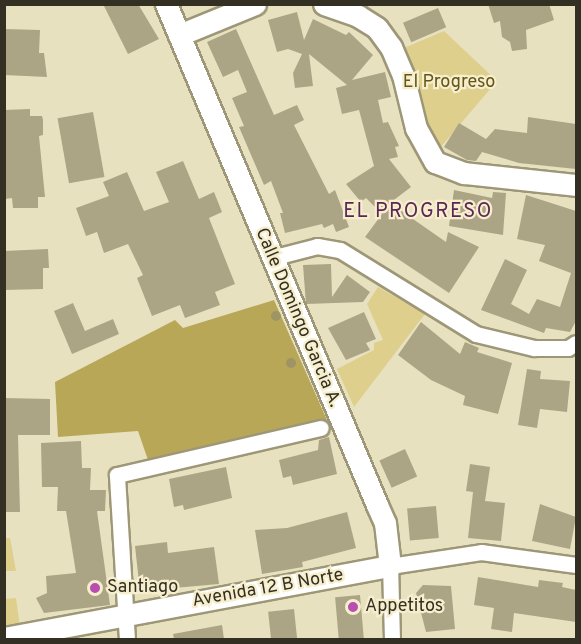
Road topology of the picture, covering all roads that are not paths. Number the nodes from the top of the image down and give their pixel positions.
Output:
1 (166, 4) edge
2 (255, 4) edge
3 (324, 4) edge
4 (179, 35) junction
5 (576, 185) edge
6 (271, 258) junction
7 (576, 343) edge
8 (321, 428) dead end
9 (576, 565) edge
10 (390, 566) junction
11 (126, 615) junction
12 (4, 638) edge
13 (127, 639) edge
14 (392, 639) edge

1 - 4 main road, Calle Domingo Garcia A.
2 - 4 main road
3 - 5 main road
4 - 6 main road, Calle Domingo Garcia A.
6 - 7 street
6 - 10 main road, Calle Domingo Garcia A.
8 - 11 street
9 - 10 street
10 - 11 main road, Avenida 12 B Norte
10 - 14 street, Calle Domingo Garcia A.
11 - 12 main road, Avenida 12 B Norte
11 - 13 street

